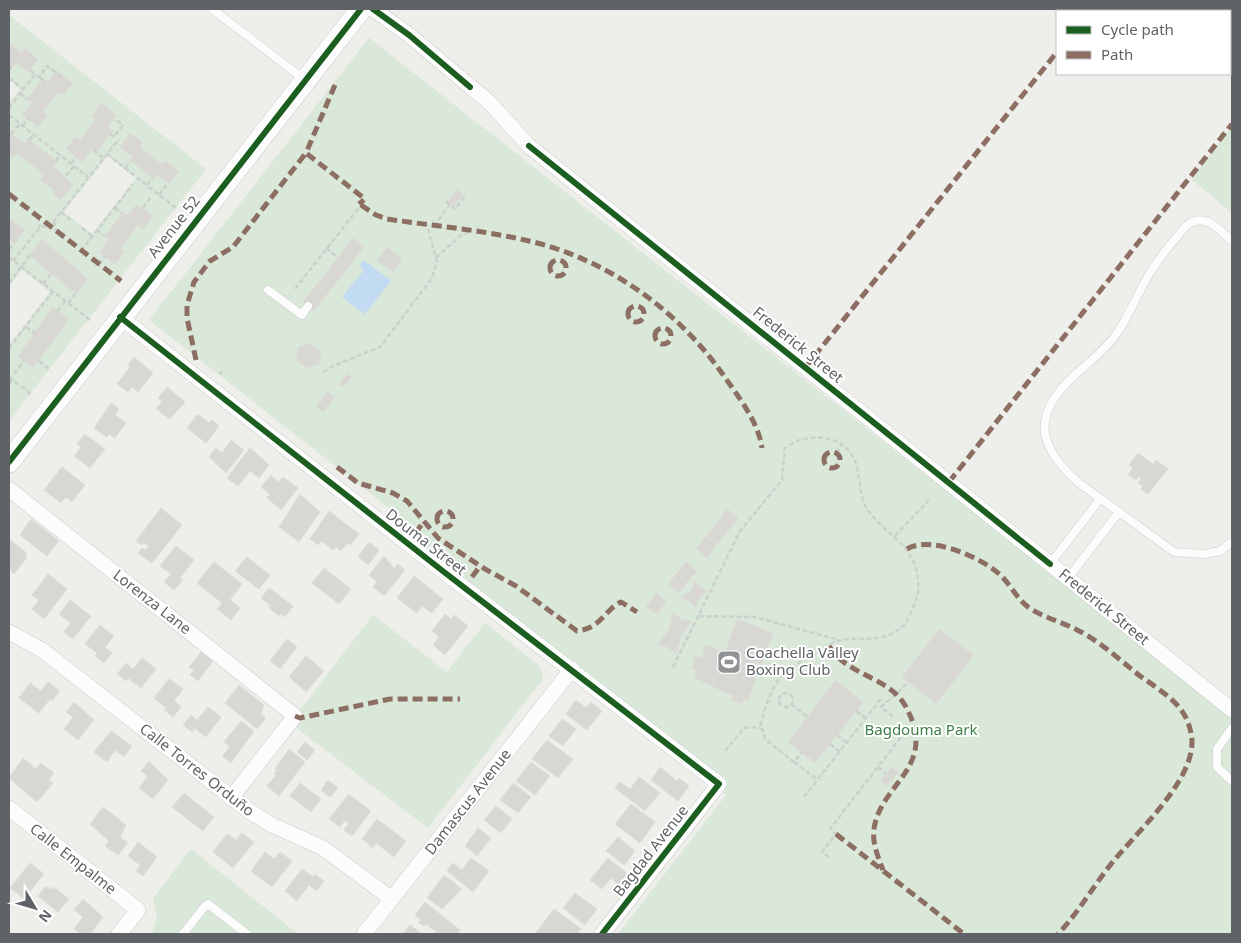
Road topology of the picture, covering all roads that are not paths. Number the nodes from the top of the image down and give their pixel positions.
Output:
1 (212, 9) edge
2 (361, 9) edge
3 (373, 9) edge
4 (305, 80) junction
5 (1232, 241) edge
6 (268, 290) dead end
7 (308, 306) dead end
8 (120, 317) junction
9 (9, 462) edge
10 (9, 489) edge
11 (1100, 499) junction
12 (1119, 512) junction
13 (1232, 542) edge
14 (1050, 564) junction
15 (1068, 578) junction
16 (9, 632) edge
17 (572, 669) junction
18 (1232, 710) edge
19 (1232, 728) edge
20 (1232, 780) edge
21 (719, 784) joint
22 (231, 798) junction
23 (9, 808) edge
24 (392, 899) junction
25 (119, 934) edge
26 (183, 934) edge
27 (247, 934) edge
28 (364, 934) edge
29 (602, 934) edge

1 - 4 lane
2 - 4 main road, Avenue 52
3 - 14 street, Frederick Street
4 - 8 main road, Avenue 52
5 - 11 lane
6 - 7 lane
8 - 9 main road, Avenue 52
8 - 17 street, Douma Street
10 - 22 street, Lorenza Lane
11 - 12 lane
11 - 14 lane
12 - 13 lane
12 - 15 lane
14 - 15 street, Frederick Street
15 - 18 street, Frederick Street
16 - 22 street, Calle Torres Orduño
17 - 21 street, Douma Street
17 - 24 street, Damascus Avenue
19 - 20 lane
21 - 29 street, Bagdad Avenue
22 - 24 street, Calle Torres Orduño
23 - 25 street, Calle Empalme
24 - 28 street, Damascus Avenue
26 - 27 lane

